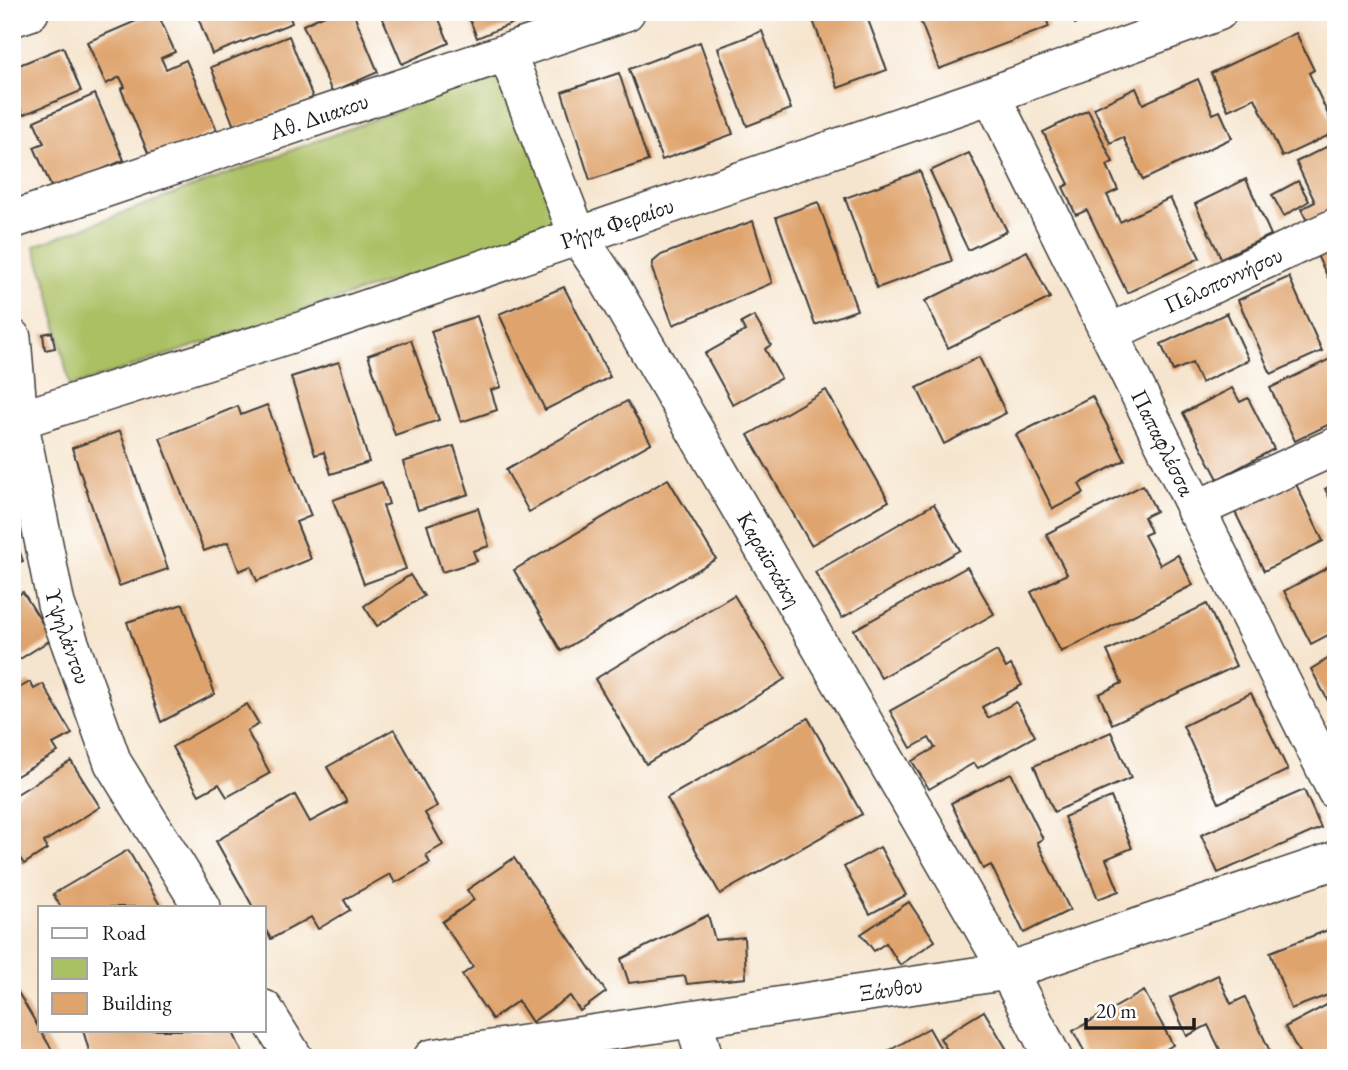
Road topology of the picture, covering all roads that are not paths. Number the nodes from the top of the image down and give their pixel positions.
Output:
1 (30, 12) edge
2 (626, 12) edge
3 (1218, 12) edge
4 (12, 18) edge
5 (507, 53) junction
6 (991, 94) junction
7 (12, 220) edge
8 (1336, 227) edge
9 (578, 236) junction
10 (1109, 333) junction
11 (12, 338) edge
12 (15, 421) edge
13 (1336, 446) edge
14 (1195, 510) junction
15 (1336, 792) edge
16 (1336, 860) edge
17 (201, 906) edge
18 (1008, 971) junction
19 (266, 1012) edge
20 (694, 1020) junction
21 (294, 1058) edge
22 (432, 1058) edge
23 (704, 1058) edge
24 (1053, 1058) edge

1 - 4 street
2 - 5 street, Αθ. Διιακου
3 - 6 street, Ρήγα Φεραίου
5 - 7 street, Αθ. Διιακου
5 - 9 street, Καραϊσκάκη
6 - 9 street, Ρήγα Φεραίου
6 - 10 street, Παπαφλέσσα
8 - 10 street, Πελοποννήσου
9 - 12 street, Ρήγα Φεραίου
9 - 18 street, Καραϊσκάκη
10 - 14 street, Παπαφλέσσα
11 - 12 street, Υψηλάντου
12 - 17 street, Υψηλάντου
13 - 14 street
14 - 15 street, Παπαφλέσσα
16 - 18 street, Ξάνθου
18 - 20 street, Ξάνθου
18 - 24 street, Καραϊσκάκη
19 - 21 street
20 - 22 street, Ξάνθου
20 - 23 street

